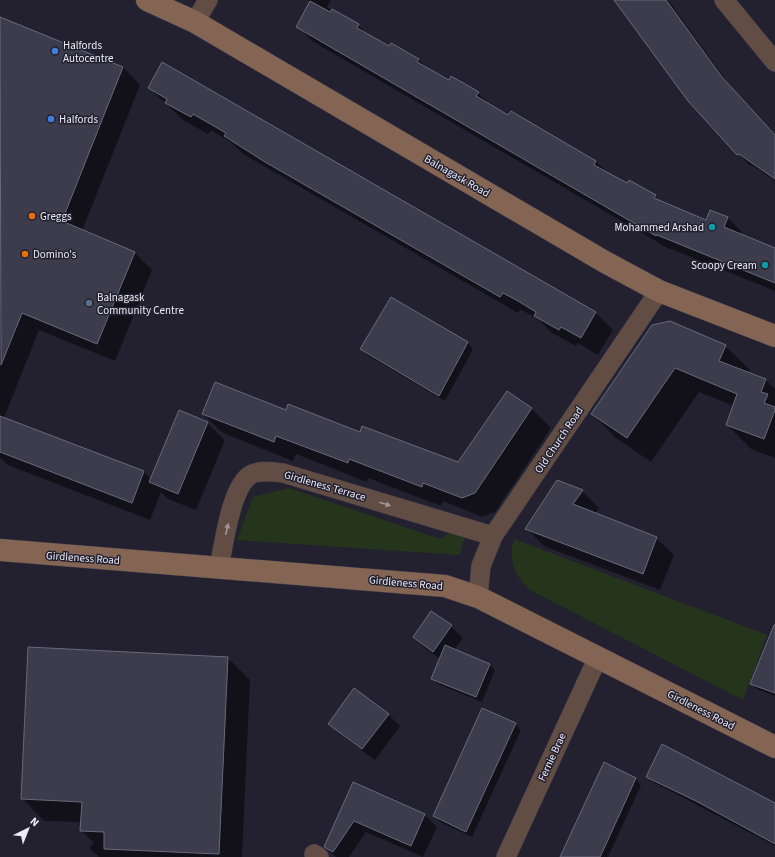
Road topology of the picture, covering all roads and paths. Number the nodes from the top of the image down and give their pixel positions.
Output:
1 (147, 0) edge
2 (208, 0) edge
3 (724, 0) edge
4 (195, 22) junction
5 (775, 62) edge
6 (659, 291) junction
7 (775, 336) edge
8 (493, 536) junction
9 (0, 550) edge
10 (218, 567) junction
11 (478, 597) junction
12 (598, 657) junction
13 (775, 747) edge
14 (506, 857) edge

1 - 4 street, Balnagask Road
2 - 4 street
3 - 5 street
4 - 6 street, Balnagask Road
6 - 7 street, Balnagask Road
6 - 8 street, Old Church Road
10 -> 8 street, Girdleness Terrace
8 - 11 street, Old Church Road
9 - 10 street, Girdleness Road
10 - 11 street, Girdleness Road
11 - 12 street, Girdleness Road
12 - 13 street, Girdleness Road
12 - 14 street, Fernie Brae

